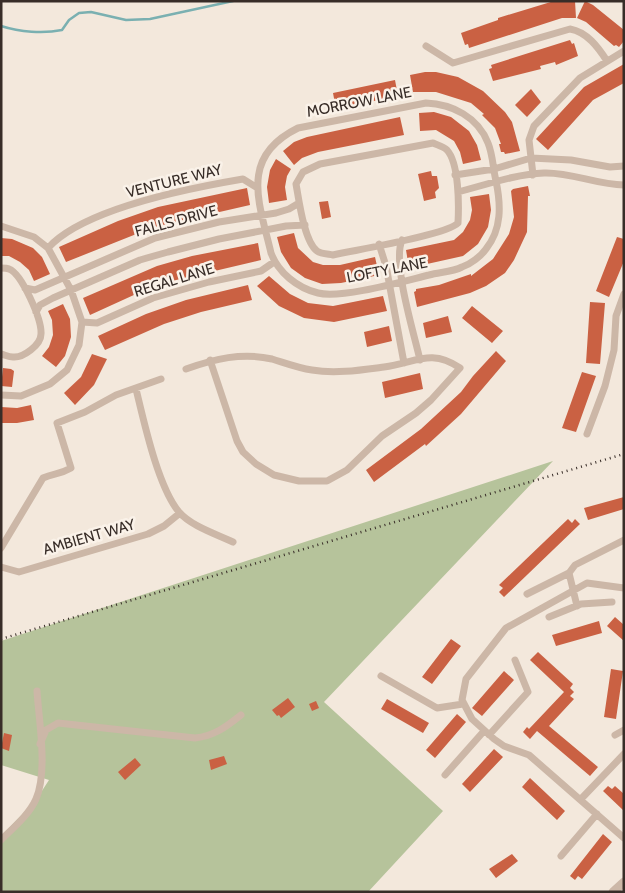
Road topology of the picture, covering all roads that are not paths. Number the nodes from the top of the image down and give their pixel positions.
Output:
1 (426, 46) dead end
2 (624, 51) edge
3 (607, 61) junction
4 (530, 158) junction
5 (624, 166) edge
6 (494, 169) junction
7 (455, 175) junction
8 (533, 175) junction
9 (496, 183) junction
10 (624, 185) edge
11 (256, 187) junction
12 (458, 192) junction
13 (299, 203) junction
14 (261, 216) junction
15 (305, 225) junction
16 (1, 226) edge
17 (266, 231) junction
18 (402, 240) junction
19 (379, 244) junction
20 (48, 248) junction
21 (274, 262) junction
22 (1, 268) edge
23 (65, 278) junction
24 (402, 282) junction
25 (388, 284) junction
26 (26, 288) junction
27 (71, 290) junction
28 (624, 294) edge
29 (36, 312) junction
30 (82, 322) junction
31 (1, 354) edge
32 (210, 360) junction
33 (420, 360) junction
34 (404, 364) junction
35 (186, 369) dead end
36 (160, 379) dead end
37 (136, 389) junction
38 (1, 395) edge
39 (587, 434) dead end
40 (180, 513) junction
41 (624, 540) edge
42 (233, 542) dead end
43 (1, 548) edge
44 (1, 567) edge
45 (569, 573) junction
46 (624, 588) edge
47 (573, 590) junction
48 (527, 594) dead end
49 (612, 602) dead end
50 (577, 606) junction
51 (549, 617) dead end
52 (515, 660) dead end
53 (381, 676) dead end
54 (37, 691) dead end
55 (464, 704) junction
56 (240, 715) dead end
57 (624, 730) edge
58 (487, 733) junction
59 (615, 736) dead end
60 (40, 744) junction
61 (624, 754) edge
62 (445, 775) dead end
63 (581, 799) junction
64 (597, 814) junction
65 (624, 838) edge
66 (1, 840) edge
67 (561, 856) dead end
68 (624, 882) edge
69 (613, 892) edge

1 - 3 street
2 - 3 street
3 - 4 street
4 - 5 street
4 - 6 street
4 - 8 street
6 - 7 street
6 - 9 street, MORROW LANE
6 - 11 street, MORROW LANE
7 - 12 street
7 - 13 street
8 - 9 street
8 - 10 street
9 - 12 street
9 - 24 street, LOFTY LANE
11 - 14 street, MORROW LANE
11 - 20 street, VENTURE WAY
12 - 18 street
13 - 14 street, FALLS DRIVE
13 - 15 street
14 - 17 street, LOFTY LANE
14 - 23 street, FALLS DRIVE
15 - 17 street, FALLS DRIVE
15 - 19 street
16 - 20 street
17 - 21 street, LOFTY LANE
17 - 27 street, FALLS DRIVE
18 - 19 street
18 - 24 street
19 - 25 street
20 - 23 street
21 - 25 street, LOFTY LANE
21 - 30 street, REGAL LANE
22 - 26 street
23 - 26 street, FALLS DRIVE
23 - 27 street
24 - 25 street, LOFTY LANE
24 - 33 street
25 - 34 street
26 - 29 street
27 - 29 street, FALLS DRIVE
27 - 30 street
28 - 39 street
29 - 31 street
30 - 38 street
32 - 33 street
32 - 34 street
32 - 35 street
33 - 34 street
36 - 37 street
37 - 40 street
37 - 43 street
40 - 42 street
40 - 44 street, AMBIENT WAY
41 - 45 street
45 - 47 street
45 - 48 street
46 - 47 street
47 - 50 street
47 - 55 street
49 - 50 street
50 - 51 street
52 - 58 street
53 - 55 street
54 - 60 street
55 - 58 street
56 - 60 street
57 - 59 street
58 - 62 street
58 - 63 street
60 - 66 street
61 - 63 street
63 - 64 street
64 - 65 street
64 - 67 street
68 - 69 street

